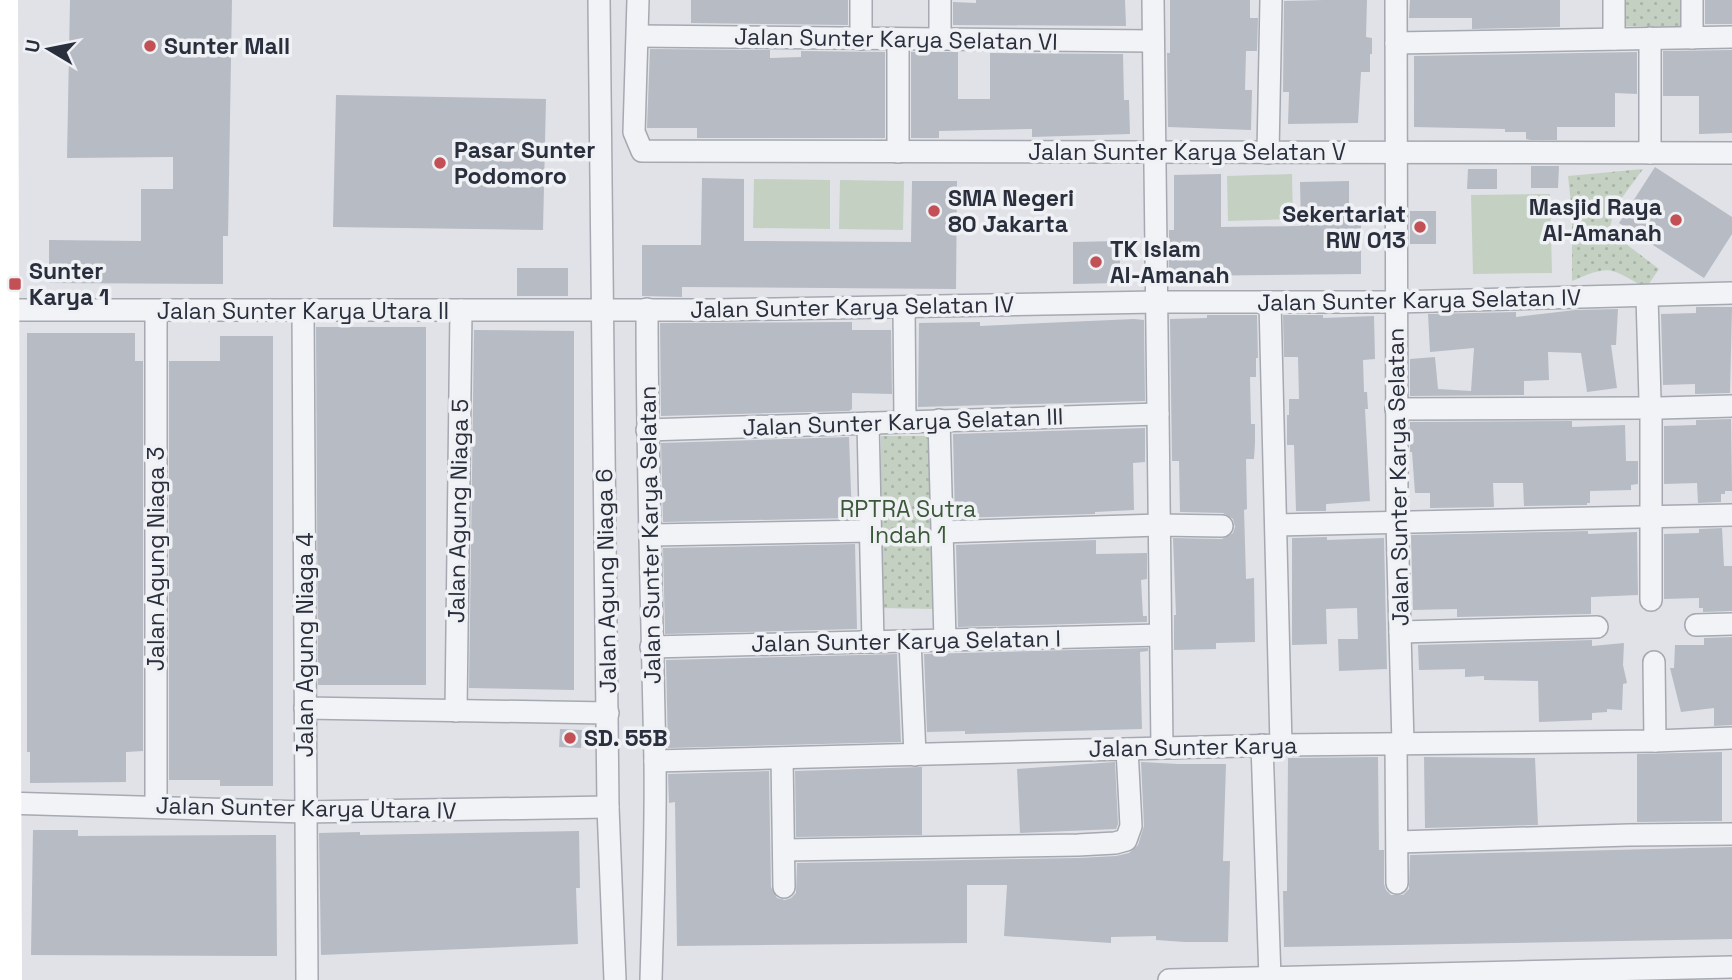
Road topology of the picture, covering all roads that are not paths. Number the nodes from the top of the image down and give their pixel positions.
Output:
1 (4, 0) edge
2 (599, 0) edge
3 (639, 0) edge
4 (861, 0) edge
5 (940, 0) edge
6 (1153, 0) edge
7 (1271, 0) edge
8 (1396, 0) edge
9 (1614, 0) edge
10 (1692, 0) edge
11 (638, 36) junction
12 (1732, 37) edge
13 (1650, 38) junction
14 (1692, 38) junction
15 (861, 39) junction
16 (898, 39) junction
17 (940, 39) junction
18 (1614, 39) junction
19 (1153, 41) junction
20 (1396, 43) junction
21 (898, 152) junction
22 (1155, 152) junction
23 (1268, 153) junction
24 (1396, 153) junction
25 (1650, 153) junction
26 (1732, 153) edge
27 (1732, 293) edge
28 (1647, 296) junction
29 (1157, 302) junction
30 (1270, 302) junction
31 (1396, 302) junction
32 (904, 308) junction
33 (601, 309) junction
34 (647, 309) junction
35 (5, 310) junction
36 (303, 310) junction
37 (461, 310) junction
38 (156, 311) junction
39 (1732, 406) edge
40 (1650, 408) junction
41 (1396, 409) junction
42 (1158, 414) junction
43 (939, 420) junction
44 (905, 422) junction
45 (868, 423) junction
46 (647, 430) junction
47 (1732, 515) edge
48 (1650, 517) junction
49 (1397, 522) junction
50 (1276, 525) junction
51 (1159, 526) junction
52 (1222, 526) dead end
53 (870, 531) junction
54 (942, 532) junction
55 (652, 536) junction
56 (1651, 600) dead end
57 (1732, 624) edge
58 (1696, 625) dead end
59 (1597, 627) dead end
60 (1400, 632) junction
61 (1160, 635) junction
62 (945, 640) junction
63 (910, 641) junction
64 (873, 642) junction
65 (651, 647) junction
66 (1654, 662) dead end
67 (3, 678) edge
68 (305, 708) junction
69 (456, 711) junction
70 (608, 713) junction
71 (3, 732) edge
72 (1732, 738) edge
73 (1655, 741) junction
74 (1399, 744) junction
75 (1272, 745) junction
76 (1162, 747) junction
77 (1127, 749) junction
78 (915, 754) junction
79 (782, 758) junction
80 (655, 761) junction
81 (5, 803) junction
82 (156, 807) junction
83 (608, 807) junction
84 (306, 812) junction
85 (1732, 834) edge
86 (1398, 842) junction
87 (784, 850) junction
88 (1397, 883) dead end
89 (784, 887) dead end
90 (1732, 967) edge
91 (1270, 978) junction
92 (7, 980) edge
93 (307, 980) edge
94 (615, 980) edge
95 (651, 980) edge
96 (1169, 980) edge

1 - 35 main road
2 - 33 street
3 - 11 street
4 - 15 street
5 - 17 street
6 - 19 street
7 - 23 street
8 - 20 street, Jalan Sunter Karya Selatan
9 - 18 street
10 - 14 street
11 - 15 street, Jalan Sunter Karya Selatan VI
11 - 21 street, Jalan Sunter Karya Selatan V
12 - 14 street
13 - 14 street
13 - 18 street
13 - 25 street
15 - 16 street, Jalan Sunter Karya Selatan VI
16 - 17 street, Jalan Sunter Karya Selatan VI
16 - 21 street
17 - 19 street, Jalan Sunter Karya Selatan VI
18 - 20 street
19 - 22 street
20 - 24 street, Jalan Sunter Karya Selatan
21 - 22 street, Jalan Sunter Karya Selatan V
22 - 23 street, Jalan Sunter Karya Selatan V
22 - 29 street
23 - 24 street, Jalan Sunter Karya Selatan V
24 - 25 street, Jalan Sunter Karya Selatan V
24 - 31 street, Jalan Sunter Karya Selatan
25 - 26 street, Jalan Sunter Karya Selatan V
27 - 28 street, Jalan Sunter Karya Selatan IV
28 - 31 street, Jalan Sunter Karya Selatan IV
28 - 40 street
29 - 30 street, Jalan Sunter Karya Selatan IV
29 - 32 street, Jalan Sunter Karya Selatan IV
29 - 42 street
30 - 31 street, Jalan Sunter Karya Selatan IV
30 - 50 street
31 - 41 street, Jalan Sunter Karya Selatan
32 - 34 street, Jalan Sunter Karya Selatan IV
32 - 44 street
33 - 34 street, Jalan Sunter Karya Selatan IV
33 - 37 street, Jalan Sunter Karya Utara II
33 - 70 street, Jalan Agung Niaga 6
34 - 46 street, Jalan Sunter Karya Selatan
35 - 38 street, Jalan Sunter Karya Utara II
35 - 67 main road
36 - 37 street, Jalan Sunter Karya Utara II
36 - 38 street, Jalan Sunter Karya Utara II
36 - 68 street, Jalan Agung Niaga 4
37 - 69 street, Jalan Agung Niaga 5
38 - 82 street, Jalan Agung Niaga 3
39 - 40 street
40 - 41 street
40 - 48 street
41 - 49 street, Jalan Sunter Karya Selatan
42 - 43 street, Jalan Sunter Karya Selatan III
42 - 51 street
43 - 44 street, Jalan Sunter Karya Selatan III
43 - 54 street
44 - 45 street, Jalan Sunter Karya Selatan III
45 - 46 street, Jalan Sunter Karya Selatan III
45 - 53 street
46 - 55 street, Jalan Sunter Karya Selatan
47 - 48 street
48 - 49 street
48 - 56 street
49 - 50 street
49 - 60 street, Jalan Sunter Karya Selatan
50 - 75 street
51 - 52 street
51 - 54 street
51 - 61 street
53 - 55 street
53 - 64 street
54 - 62 street
55 - 65 street, Jalan Sunter Karya Selatan
57 - 58 street
59 - 60 street
60 - 74 street, Jalan Sunter Karya Selatan
61 - 62 street, Jalan Sunter Karya Selatan I
61 - 76 street
62 - 63 street, Jalan Sunter Karya Selatan I
63 - 64 street, Jalan Sunter Karya Selatan I
63 - 78 street
64 - 65 street, Jalan Sunter Karya Selatan I
65 - 80 street, Jalan Sunter Karya Selatan
66 - 73 street
67 - 71 main road
68 - 69 street
68 - 84 street, Jalan Agung Niaga 4
69 - 70 street
70 - 83 street, Jalan Agung Niaga 6
71 - 81 main road
72 - 73 street, Jalan Sunter Karya
73 - 74 street, Jalan Sunter Karya
74 - 75 street, Jalan Sunter Karya
74 - 86 street, Jalan Sunter Karya Selatan
75 - 76 street, Jalan Sunter Karya
75 - 91 street
76 - 77 street, Jalan Sunter Karya
77 - 78 street, Jalan Sunter Karya
77 - 87 street
78 - 79 street, Jalan Sunter Karya
79 - 80 street, Jalan Sunter Karya
79 - 87 street
80 - 95 street, Jalan Sunter Karya Selatan
81 - 82 street, Jalan Sunter Karya Utara IV
81 - 92 main road
82 - 84 street, Jalan Sunter Karya Utara IV
83 - 84 street, Jalan Sunter Karya Utara IV
83 - 94 street, Jalan Agung Niaga 6
84 - 93 street, Jalan Agung Niaga 4
85 - 86 street
86 - 88 street, Jalan Sunter Karya Selatan
87 - 89 street
90 - 91 street
91 - 96 street

